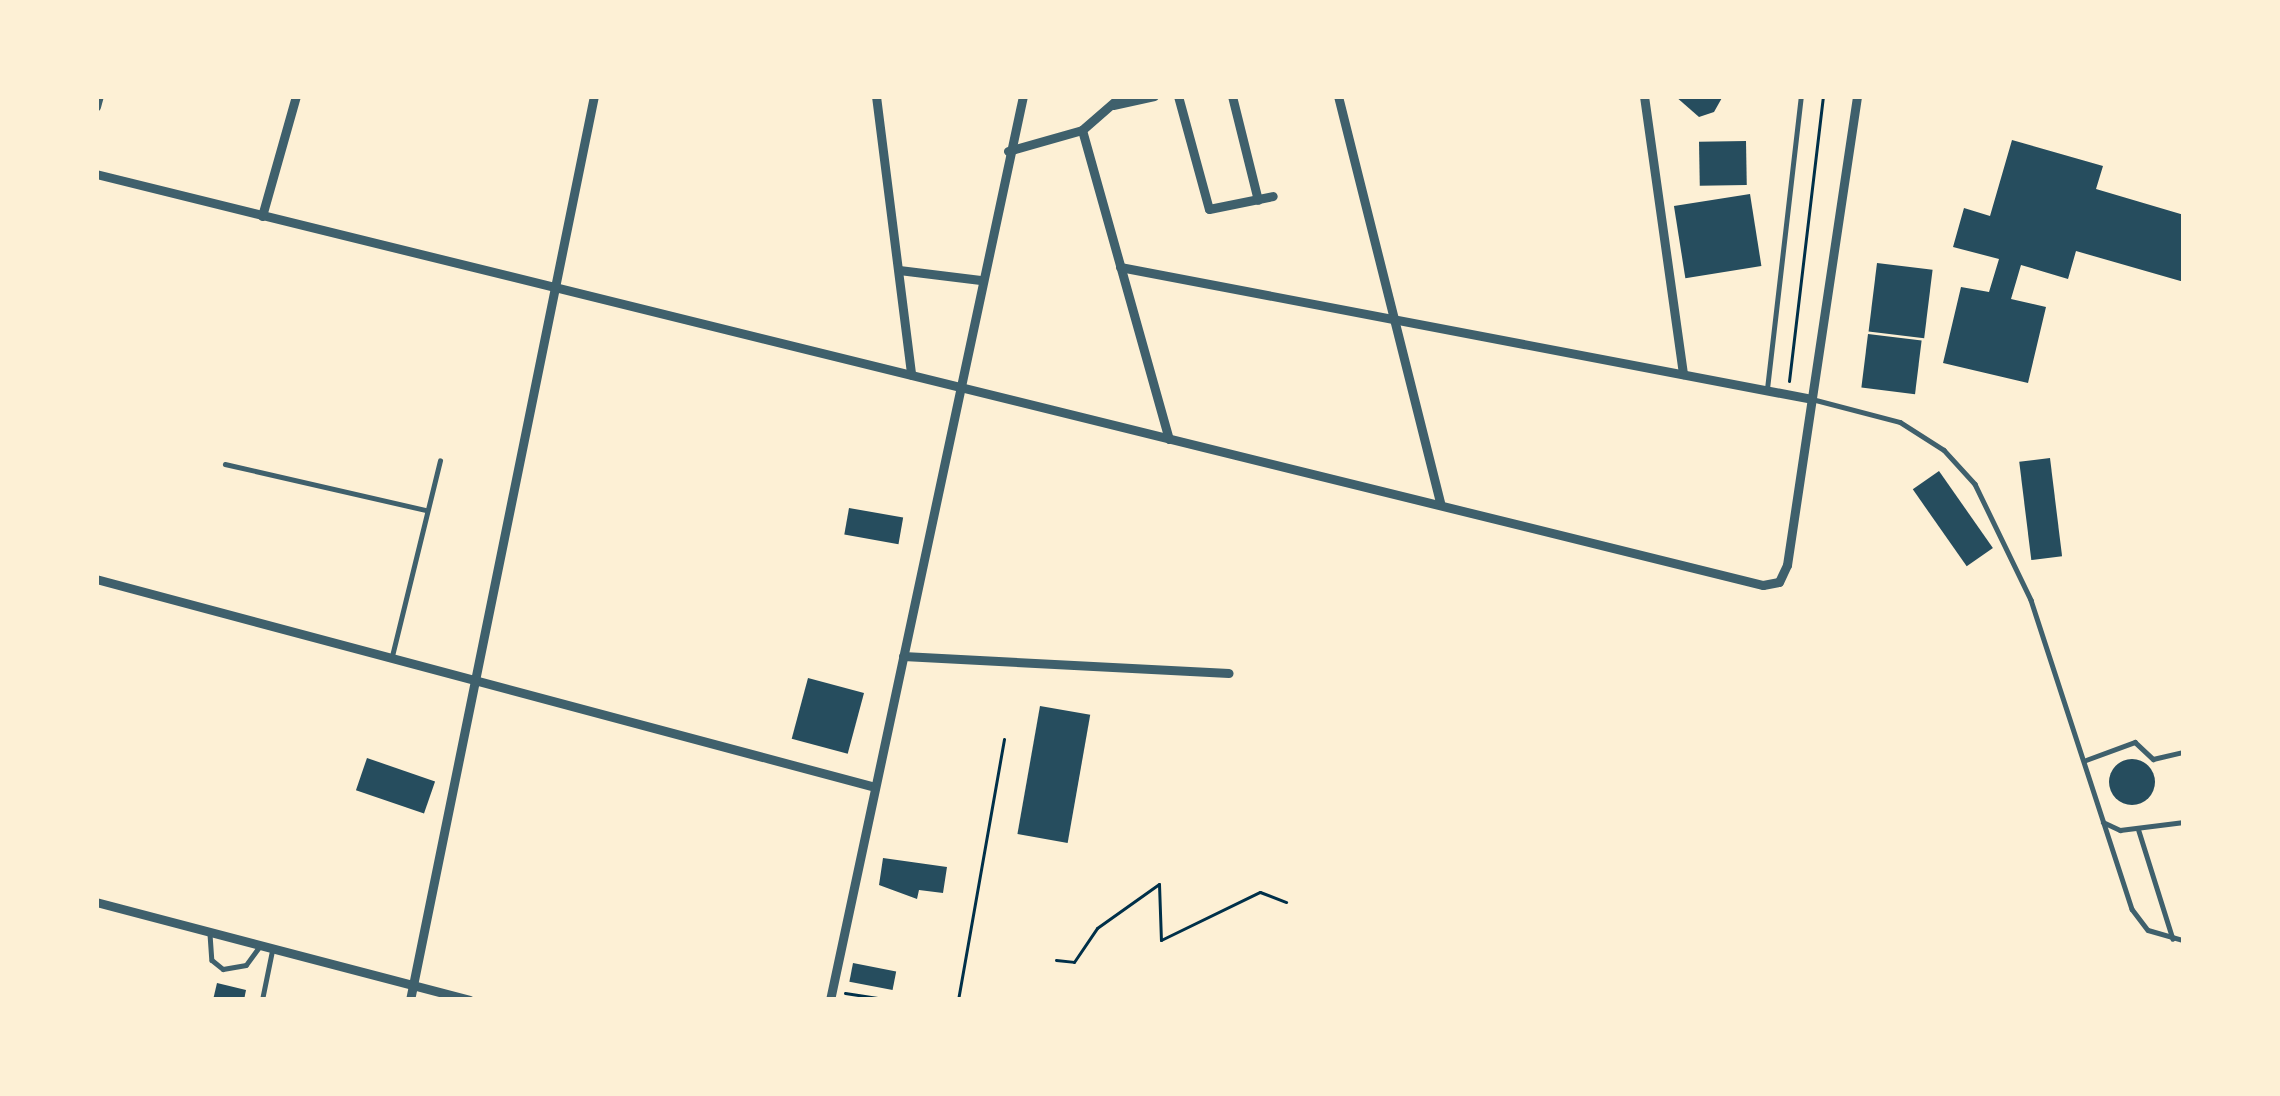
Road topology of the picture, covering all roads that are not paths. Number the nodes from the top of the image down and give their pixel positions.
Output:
1 (99, 96) edge
2 (296, 96) edge
3 (594, 96) edge
4 (876, 96) edge
5 (1023, 96) edge
6 (1121, 96) edge
7 (1154, 96) edge
8 (1178, 96) edge
9 (1232, 96) edge
10 (1338, 96) edge
11 (1644, 96) edge
12 (1801, 96) edge
13 (1857, 96) edge
14 (1106, 101) edge
15 (96, 107) edge
16 (1082, 130) junction
17 (1007, 151) junction
18 (96, 174) edge
19 (1273, 196) dead end
20 (1258, 200) junction
21 (262, 216) junction
22 (1120, 267) junction
23 (899, 270) junction
24 (980, 280) junction
25 (554, 286) junction
26 (1393, 317) junction
27 (1683, 374) junction
28 (911, 375) junction
29 (956, 385) junction
30 (1768, 389) junction
31 (1812, 400) junction
32 (1168, 439) junction
33 (440, 461) dead end
34 (225, 464) dead end
35 (1440, 502) junction
36 (426, 510) junction
37 (96, 579) edge
38 (903, 656) junction
39 (391, 661) junction
40 (1229, 673) dead end
41 (471, 683) junction
42 (2184, 752) edge
43 (2086, 760) junction
44 (871, 786) junction
45 (2103, 822) junction
46 (2184, 822) edge
47 (2138, 828) junction
48 (96, 902) edge
49 (210, 934) junction
50 (2173, 939) junction
51 (2184, 940) edge
52 (259, 947) junction
53 (272, 951) junction
54 (412, 987) junction
55 (831, 995) edge
56 (262, 1000) edge
57 (410, 1000) edge
58 (469, 1000) edge

1 - 15 street
2 - 21 street
3 - 25 street
4 - 23 street
5 - 17 street
6 - 14 street
7 - 14 street
8 - 20 street
9 - 20 street
10 - 26 street
11 - 27 street
12 - 30 lane
13 - 31 street
14 - 16 street
16 - 17 street
16 - 22 street
17 - 24 street
18 - 21 street
19 - 20 street
21 - 25 street
22 - 26 street
22 - 32 street
23 - 24 street
23 - 28 street
24 - 29 street
25 - 28 street
25 - 41 street
26 - 27 street
26 - 35 street
27 - 30 street
28 - 29 street
29 - 32 street
29 - 38 street
30 - 31 street
31 - 35 street
31 - 43 lane
32 - 35 street
33 - 36 lane
34 - 36 lane
36 - 39 lane
37 - 39 street
38 - 40 street
38 - 44 street
39 - 41 street
41 - 44 street
41 - 54 street
42 - 43 lane
43 - 45 lane
44 - 55 street
45 - 47 lane
45 - 50 lane
46 - 47 lane
47 - 50 lane
48 - 49 street
49 - 52 street
49 - 52 lane
50 - 51 lane
52 - 53 street
53 - 54 street
53 - 56 lane
54 - 57 street
54 - 58 street

